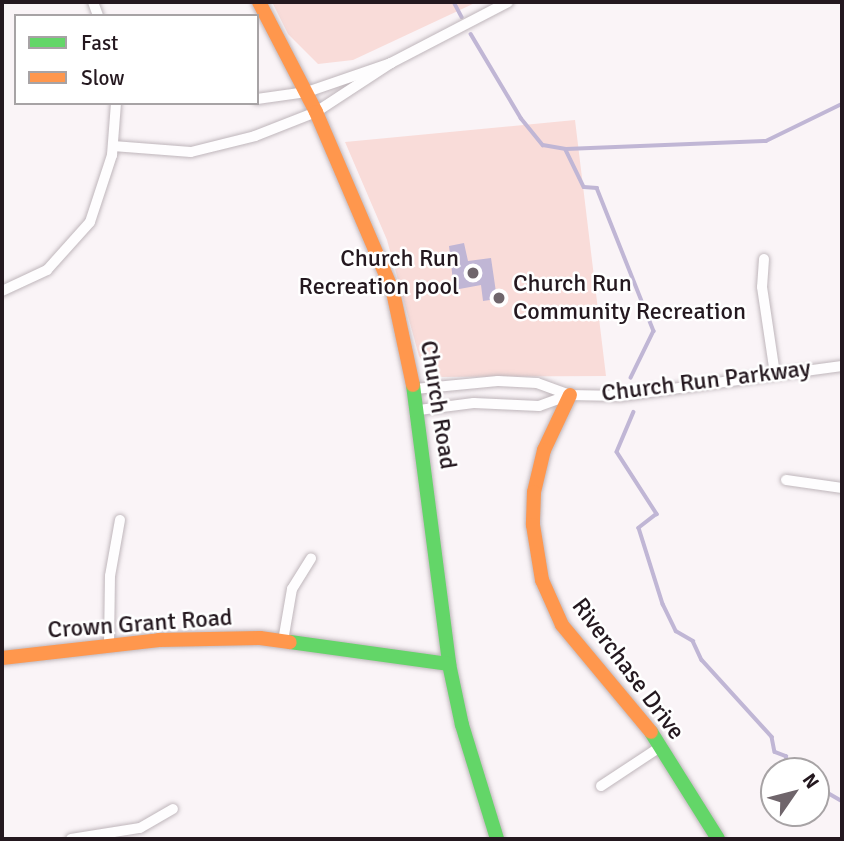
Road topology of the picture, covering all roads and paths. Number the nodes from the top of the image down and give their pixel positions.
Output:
1 (259, 2) edge
2 (508, 2) edge
3 (391, 63) junction
4 (307, 92) junction
5 (259, 99) edge
6 (116, 105) edge
7 (316, 112) junction
8 (113, 146) junction
9 (764, 259) dead end
10 (2, 291) edge
11 (842, 366) edge
12 (775, 374) junction
13 (415, 389) junction
14 (570, 395) junction
15 (419, 410) junction
16 (786, 480) dead end
17 (842, 488) edge
18 (120, 520) dead end
19 (311, 559) dead end
20 (283, 641) junction
21 (109, 646) junction
22 (2, 658) edge
23 (449, 664) junction
24 (660, 747) junction
25 (601, 786) dead end
26 (173, 809) dead end
27 (71, 839) edge
28 (497, 839) edge
29 (718, 839) edge

1 - 4 street, Church Road
2 - 3 street
3 - 4 street
3 - 7 street
4 - 5 street
4 - 7 street, Church Road
6 - 8 street
7 - 8 street
7 - 13 street, Church Road
8 - 10 street
9 - 12 street
11 - 12 street, Church Run Parkway
12 - 14 street, Church Run Parkway
13 - 14 street, Church Run Parkway
13 - 15 street, Church Road
14 - 15 street, Church Run Parkway
14 - 24 street, Riverchase Drive
15 - 23 street, Church Road
16 - 17 street
18 - 21 street
19 - 20 street
20 - 21 street, Crown Grant Road
20 - 23 street, Crown Grant Road
21 - 22 street, Crown Grant Road
23 - 28 street, Church Road
24 - 25 street
24 - 29 street, Riverchase Drive
26 - 27 street

